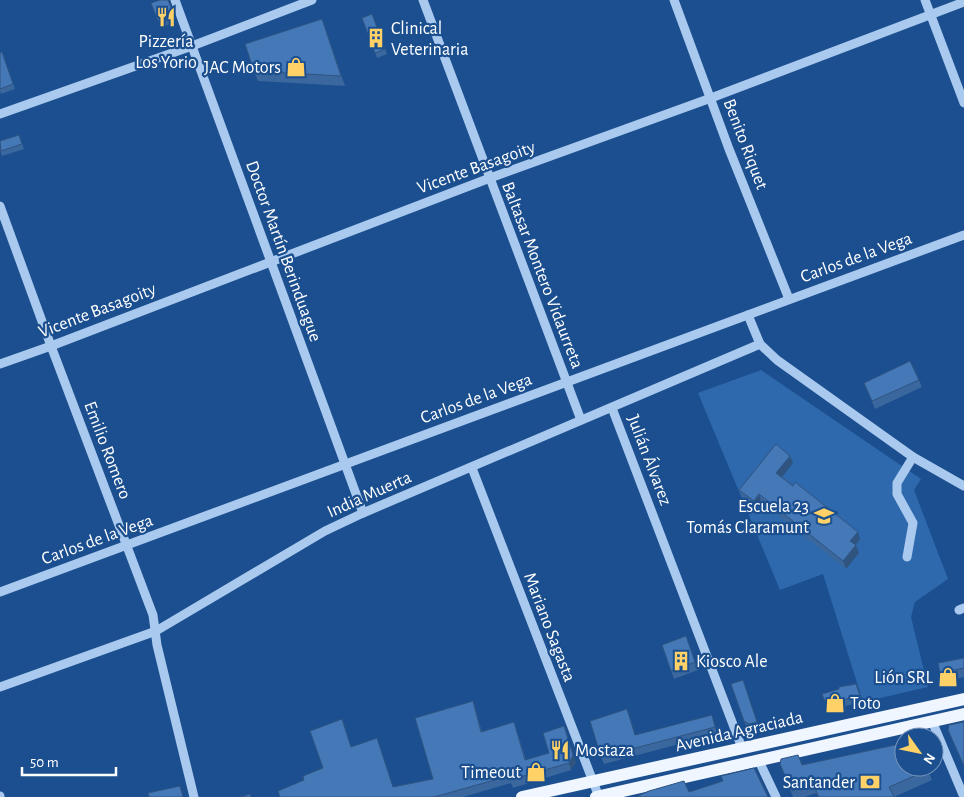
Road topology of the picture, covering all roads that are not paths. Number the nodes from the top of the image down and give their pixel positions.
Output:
1 (175, 0) edge
2 (312, 0) edge
3 (423, 0) edge
4 (674, 0) edge
5 (925, 0) edge
6 (964, 2) edge
7 (930, 15) junction
8 (192, 46) junction
9 (711, 98) junction
10 (964, 102) edge
11 (0, 114) edge
12 (490, 178) junction
13 (0, 206) edge
14 (964, 235) edge
15 (270, 262) junction
16 (789, 299) junction
17 (748, 315) junction
18 (760, 344) junction
19 (51, 346) junction
20 (0, 364) edge
21 (567, 382) junction
22 (612, 408) junction
23 (581, 420) junction
24 (913, 457) junction
25 (345, 464) junction
26 (472, 468) junction
27 (964, 486) edge
28 (363, 513) junction
29 (128, 545) junction
30 (907, 557) dead end
31 (0, 592) edge
32 (156, 631) junction
33 (0, 687) edge
34 (964, 699) edge
35 (964, 714) edge
36 (932, 721) junction
37 (742, 748) junction
38 (759, 761) junction
39 (592, 781) junction
40 (194, 797) edge
41 (522, 797) edge
42 (598, 797) edge
43 (776, 797) edge
44 (964, 797) edge

1 - 8 street, Doctor Martín Berinduague
2 - 8 street
3 - 12 street, Baltasar Montero Vidaurreta
4 - 9 street, Benito Riquet
5 - 7 street
6 - 7 street, Vicente Basagoity
7 - 9 street, Vicente Basagoity
7 - 10 street
8 - 11 street
8 - 15 street, Doctor Martín Berinduague
9 - 12 street, Vicente Basagoity
9 - 16 street, Benito Riquet
12 - 15 street, Vicente Basagoity
12 - 21 street, Baltasar Montero Vidaurreta
13 - 19 street, Emilio Romero
14 - 16 street, Carlos de la Vega
15 - 19 street, Vicente Basagoity
15 - 25 street, Doctor Martín Berinduague
16 - 17 street, Carlos de la Vega
17 - 18 street
17 - 21 street, Carlos de la Vega
18 - 22 street, India Muerta
18 - 24 street
19 - 20 street, Vicente Basagoity
19 - 29 street, Emilio Romero
21 - 23 street, Baltasar Montero Vidaurreta
21 - 25 street, Carlos de la Vega
22 - 23 street, India Muerta
22 - 37 street, Julián Álvarez
23 - 26 street, India Muerta
24 - 27 street
24 - 30 street
25 - 28 street, Doctor Martín Berinduague
25 - 29 street, Carlos de la Vega
26 - 28 street, India Muerta
26 - 39 street, Mariano Sagasta
28 - 32 street, India Muerta
29 - 31 street, Carlos de la Vega
29 - 32 street, Emilio Romero
32 - 33 street, India Muerta
32 - 40 street, Emilio Romero
34 - 37 main road, Avenida Agraciada
35 - 36 main road, Avenida Agraciada
36 - 38 main road, Avenida Agraciada
36 - 44 street
37 - 39 main road, Avenida Agraciada
38 - 42 main road, Avenida Agraciada
38 - 43 street
39 - 41 main road, Avenida Agraciada
39 - 42 street, Mariano Sagasta

